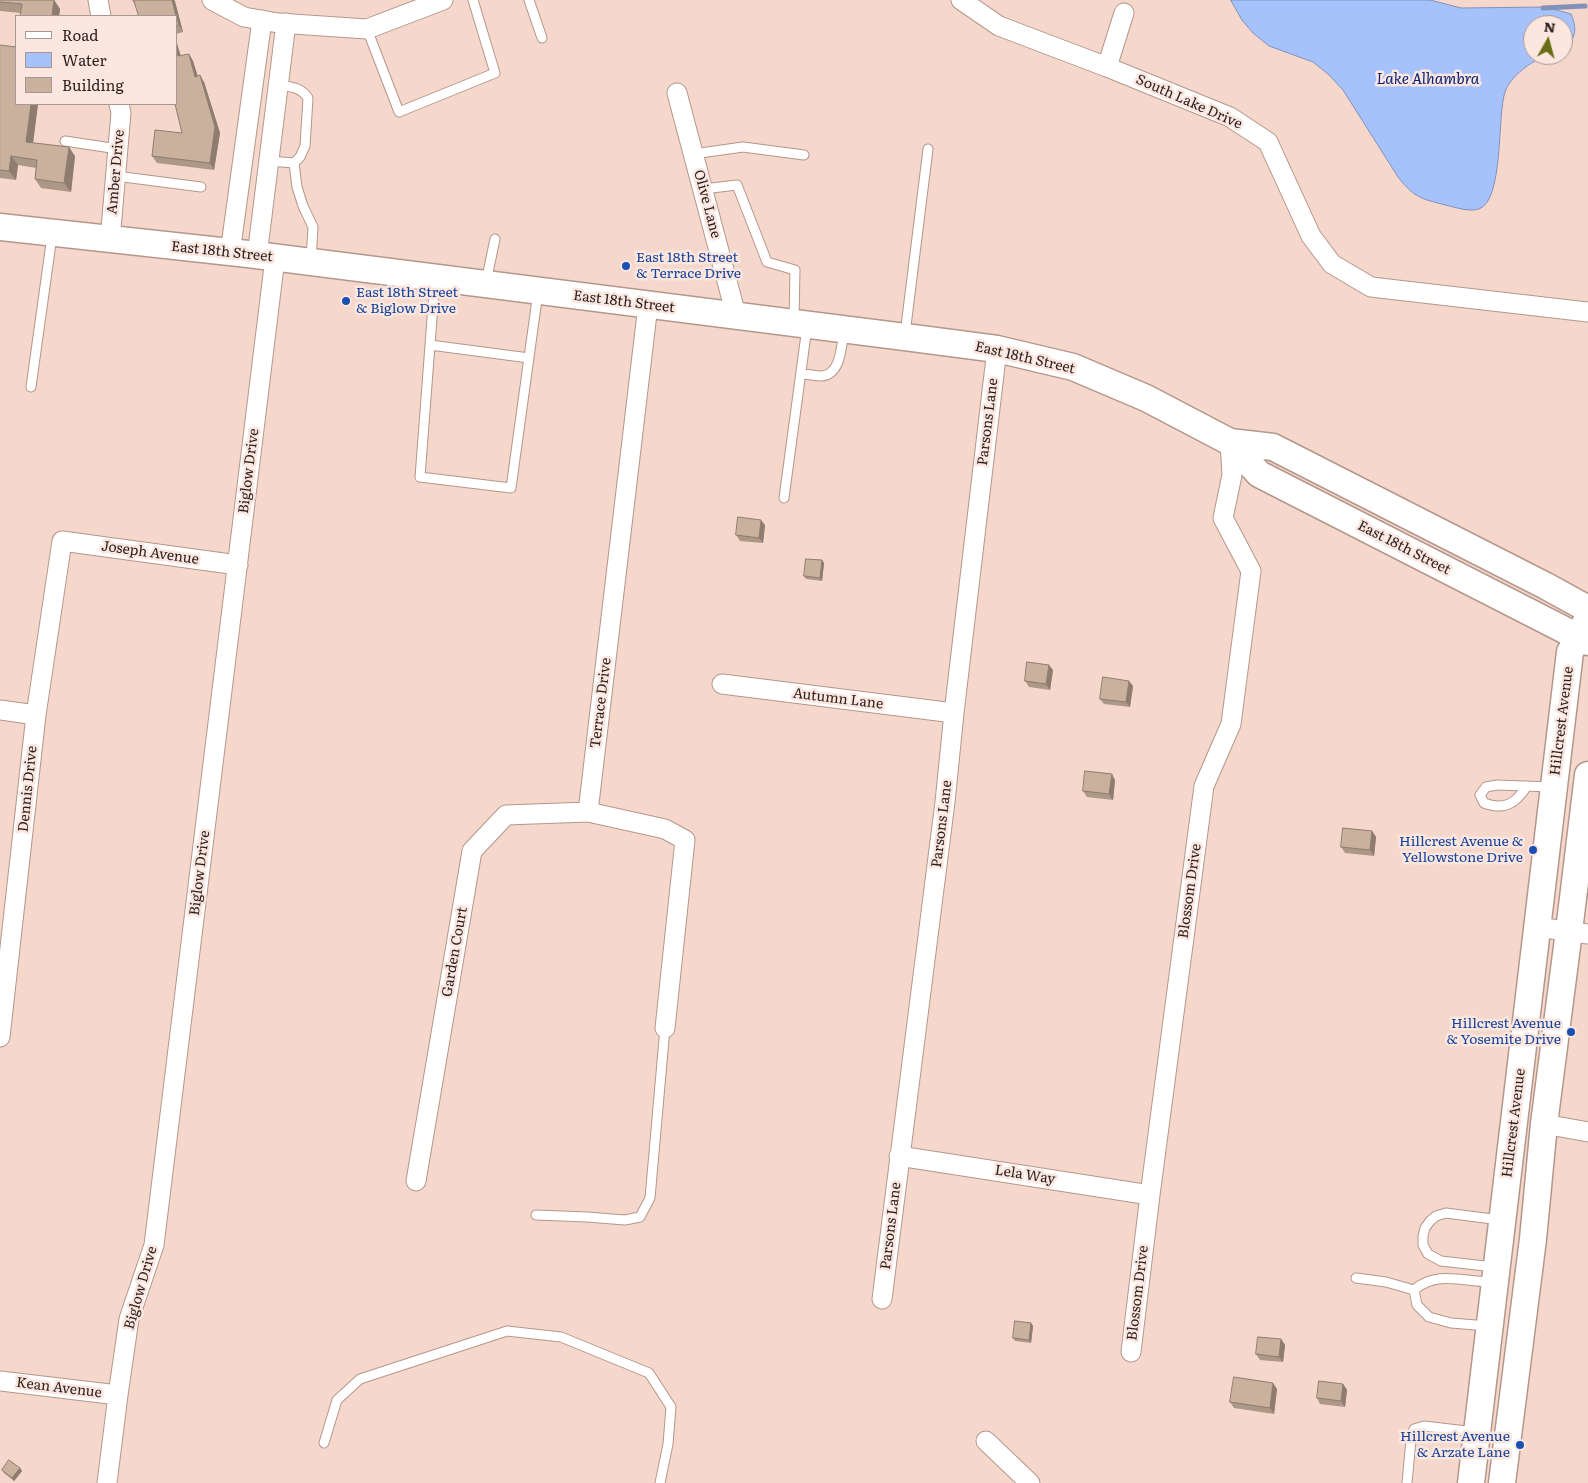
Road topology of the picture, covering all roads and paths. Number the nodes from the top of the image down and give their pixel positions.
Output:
1 (98, 0) edge
2 (212, 0) edge
3 (443, 0) edge
4 (473, 0) edge
5 (529, 0) edge
6 (961, 0) edge
7 (1124, 13) dead end
8 (101, 15) edge
9 (276, 22) junction
10 (367, 29) junction
11 (542, 38) dead end
12 (1107, 67) junction
13 (278, 85) junction
14 (677, 93) dead end
15 (119, 105) edge
16 (65, 141) dead end
17 (118, 149) junction
18 (928, 149) dead end
19 (693, 154) junction
20 (804, 155) dead end
21 (269, 160) junction
22 (294, 163) junction
23 (116, 176) junction
24 (201, 187) dead end
25 (703, 189) junction
26 (0, 226) edge
27 (52, 233) junction
28 (495, 239) dead end
29 (110, 240) junction
30 (230, 253) junction
31 (266, 257) junction
32 (311, 263) junction
33 (435, 278) junction
34 (485, 285) junction
35 (539, 291) junction
36 (648, 305) junction
37 (1588, 312) edge
38 (736, 315) junction
39 (801, 324) junction
40 (844, 329) junction
41 (905, 337) junction
42 (430, 345) junction
43 (997, 349) junction
44 (529, 358) junction
45 (801, 374) junction
46 (31, 387) dead end
47 (1230, 442) junction
48 (784, 498) dead end
49 (62, 541) joint
50 (238, 565) junction
51 (1588, 609) edge
52 (1585, 632) edge
53 (722, 684) dead end
54 (0, 710) edge
55 (954, 713) junction
56 (36, 715) junction
57 (1588, 775) edge
58 (1527, 786) junction
59 (1554, 787) junction
60 (588, 812) junction
61 (1537, 927) junction
62 (1579, 932) edge
63 (665, 1028) joint
64 (0, 1038) edge
65 (1529, 1122) junction
66 (1588, 1132) edge
67 (899, 1156) junction
68 (416, 1181) dead end
69 (1150, 1195) junction
70 (536, 1215) dead end
71 (1502, 1220) junction
72 (1496, 1274) junction
73 (1356, 1278) dead end
74 (1414, 1290) junction
75 (882, 1299) dead end
76 (1490, 1327) junction
77 (1131, 1352) dead end
78 (0, 1382) edge
79 (118, 1395) junction
80 (1477, 1432) junction
81 (986, 1441) dead end
82 (324, 1443) dead end
83 (107, 1483) edge
84 (660, 1483) edge
85 (1030, 1483) edge
86 (1407, 1483) edge
87 (1471, 1483) edge
88 (1502, 1483) edge

1 - 8 street
2 - 9 street
3 - 10 street
4 - 10 lane
5 - 11 lane
6 - 12 street, South Lake Drive
7 - 12 street
9 - 10 street
9 - 13 street, Biglow Drive
9 - 30 street
12 - 37 street, South Lake Drive
13 - 21 street, Biglow Drive
13 - 22 lane
14 - 19 street, Olive Lane
15 - 17 street, Amber Drive
16 - 17 lane
17 - 23 street, Amber Drive
18 - 41 lane
19 - 20 lane
19 - 25 street, Olive Lane
21 - 22 lane
21 - 31 street, Biglow Drive
22 - 32 lane
23 - 24 lane
23 - 29 street, Amber Drive
25 - 38 street, Olive Lane
25 - 39 lane
26 - 27 main road, East 18th Street
27 - 29 main road, East 18th Street
27 - 46 lane
28 - 34 lane
29 - 30 main road, East 18th Street
30 - 31 main road, East 18th Street
31 - 32 main road, East 18th Street
31 - 50 street, Biglow Drive
32 - 33 main road, East 18th Street
33 - 34 main road, East 18th Street
33 - 42 lane
34 - 35 main road, East 18th Street
35 - 36 main road, East 18th Street
35 - 44 lane
36 - 38 main road, East 18th Street
36 - 60 street, Terrace Drive
38 - 39 main road, East 18th Street
39 - 40 main road, East 18th Street
39 - 45 lane
40 - 41 main road, East 18th Street
40 - 45 lane
41 - 43 main road, East 18th Street
42 - 44 lane
42 - 44 lane
43 - 47 main road, East 18th Street
43 - 55 street, Parsons Lane
45 - 48 lane
47 - 51 main road, East 18th Street
47 - 52 main road, East 18th Street
47 - 69 street, Blossom Drive
49 - 50 street, Joseph Avenue
49 - 56 street, Dennis Drive
50 - 79 street, Biglow Drive
52 - 59 main road, Hillcrest Avenue
53 - 55 street, Autumn Lane
54 - 56 street
55 - 67 street, Parsons Lane
56 - 64 street, Dennis Drive
57 - 62 main road, Hillcrest Avenue
58 - 58 lane
58 - 59 lane
59 - 61 main road, Hillcrest Avenue
60 - 63 street
60 - 68 street, Garden Court
61 - 62 street
61 - 65 main road, Hillcrest Avenue
62 - 65 main road, Hillcrest Avenue
63 - 70 lane
65 - 66 street
65 - 71 main road, Hillcrest Avenue
65 - 88 main road, Hillcrest Avenue
67 - 69 street, Lela Way
67 - 75 street, Parsons Lane
69 - 77 street, Blossom Drive
71 - 72 main road, Hillcrest Avenue
71 - 72 lane
72 - 74 lane
72 - 76 main road, Hillcrest Avenue
73 - 74 lane
74 - 76 lane
76 - 80 main road, Hillcrest Avenue
78 - 79 street, Kean Avenue
79 - 83 street, Biglow Drive
80 - 86 lane
80 - 87 main road, Hillcrest Avenue
81 - 85 street
82 - 84 lane

